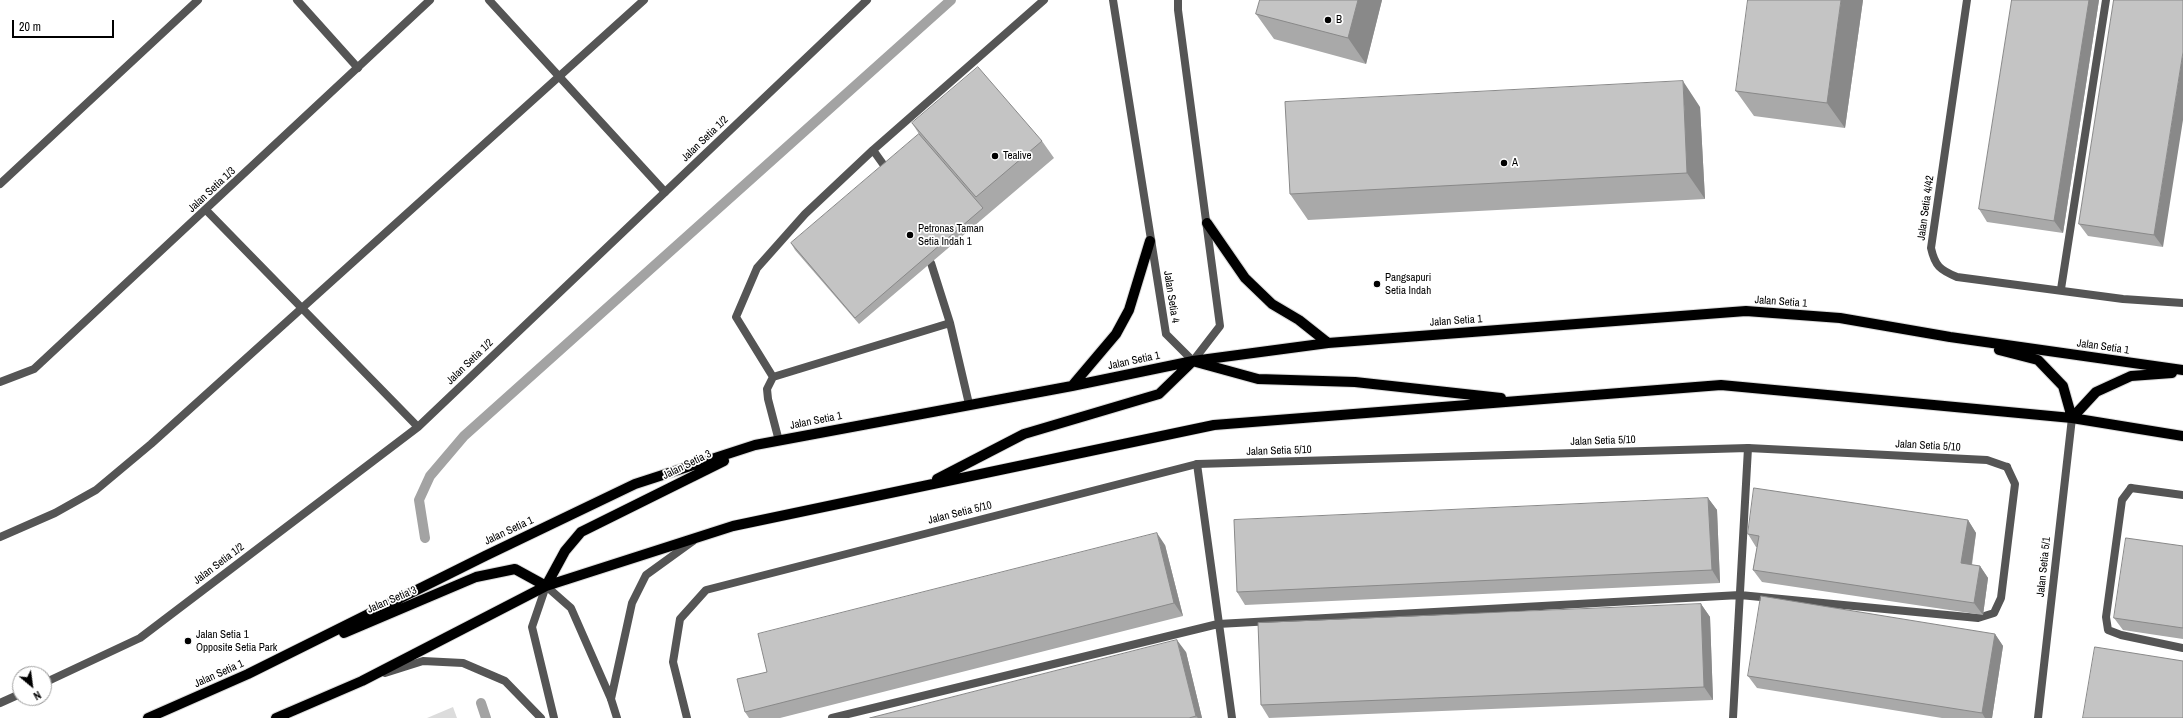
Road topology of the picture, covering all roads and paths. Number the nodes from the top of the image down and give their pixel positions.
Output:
1 (198, 0) edge
2 (297, 0) edge
3 (430, 0) edge
4 (489, 0) edge
5 (644, 0) edge
6 (867, 0) edge
7 (1044, 0) edge
8 (1113, 0) edge
9 (1178, 0) edge
10 (1967, 0) edge
11 (2106, 0) edge
12 (358, 68) junction
13 (558, 76) junction
14 (873, 150) junction
15 (888, 171) edge
16 (0, 184) edge
17 (665, 192) junction
18 (206, 210) junction
19 (1207, 223) junction
20 (1150, 241) junction
21 (931, 263) edge
22 (2061, 289) junction
23 (2183, 303) edge
24 (302, 308) junction
25 (950, 323) junction
26 (1950, 337) junction
27 (1328, 343) junction
28 (1192, 361) junction
29 (2183, 371) edge
30 (773, 377) junction
31 (0, 382) edge
32 (1072, 386) junction
33 (1527, 401) junction
34 (969, 404) junction
35 (2072, 418) junction
36 (418, 428) junction
37 (2183, 436) edge
38 (779, 441) junction
39 (755, 446) junction
40 (1748, 448) junction
41 (1197, 464) junction
42 (925, 485) junction
43 (2183, 495) edge
44 (700, 536) junction
45 (0, 537) edge
46 (546, 586) junction
47 (1740, 595) junction
48 (1218, 624) junction
49 (2183, 648) edge
50 (248, 674) junction
51 (52, 679) edge
52 (362, 681) junction
53 (12, 698) edge
54 (611, 698) junction
55 (0, 703) edge
56 (148, 718) edge
57 (276, 718) edge
58 (541, 718) edge
59 (554, 718) edge
60 (617, 718) edge
61 (687, 718) edge
62 (832, 718) edge
63 (1232, 718) edge
64 (1733, 718) edge
65 (2038, 718) edge

1 - 16 street
2 - 12 street
3 - 12 street, Jalan Setia 1/3
4 - 13 street
5 - 13 street
6 - 17 street, Jalan Setia 1/2
7 - 14 street
8 - 20 street, Jalan Setia 4
9 - 19 street
10 - 22 street, Jalan Setia 4/42
11 - 22 street
12 - 18 street, Jalan Setia 1/3
13 - 17 street
13 - 24 street
14 - 15 street
14 - 30 street
17 - 36 street, Jalan Setia 1/2
18 - 24 street
18 - 31 street, Jalan Setia 1/3
19 - 27 main road
19 - 28 street
20 - 28 street, Jalan Setia 4
20 - 32 main road
21 - 25 street
22 - 23 street, Jalan Setia 4/42
24 - 36 street
24 - 45 street
25 - 30 street
25 - 34 street
26 - 27 main road, Jalan Setia 1
26 - 29 main road, Jalan Setia 1
26 - 35 main road
27 - 28 main road, Jalan Setia 1
28 - 32 main road, Jalan Setia 1
28 - 33 main road
28 - 42 main road
29 - 35 main road
30 - 38 street
32 - 34 main road, Jalan Setia 1
33 - 35 main road
33 - 42 main road
34 - 38 main road, Jalan Setia 1
35 - 37 main road
35 - 65 street, Jalan Setia 5/1
36 - 51 street, Jalan Setia 1/2
38 - 39 main road, Jalan Setia 1
39 - 46 main road, Jalan Setia 3
39 - 50 main road, Jalan Setia 1
40 - 41 street, Jalan Setia 5/10
40 - 47 street
40 - 47 street, Jalan Setia 5/10
41 - 48 street
41 - 61 street, Jalan Setia 5/10
42 - 44 main road
43 - 49 street
44 - 46 main road
44 - 54 street
46 - 50 main road, Jalan Setia 3
46 - 52 main road
46 - 54 street, Jalan Setia 3
46 - 59 street, Jalan Setia 3
47 - 48 street
47 - 64 street
48 - 62 street
48 - 63 street
50 - 56 main road, Jalan Setia 1
52 - 57 main road
52 - 58 street
53 - 55 street
54 - 60 street, Jalan Setia 3

